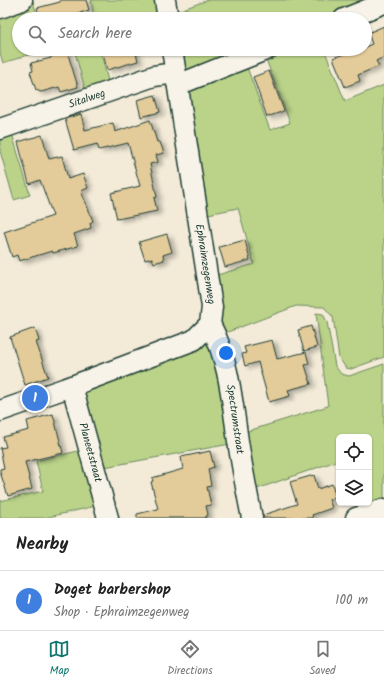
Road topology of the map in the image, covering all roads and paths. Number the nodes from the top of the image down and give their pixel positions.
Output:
1 (22, 0) edge
2 (165, 0) edge
3 (384, 3) edge
4 (0, 8) edge
5 (167, 12) edge
6 (362, 12) edge
7 (173, 56) edge
8 (250, 56) edge
9 (176, 78) junction
10 (0, 129) edge
11 (210, 324) junction
12 (72, 386) junction
13 (0, 411) edge
14 (384, 509) edge
15 (108, 518) edge
16 (252, 518) edge
17 (356, 518) edge

1 - 4 street
2 - 5 street
3 - 6 street
7 - 9 street, Ephraimzegenweg
8 - 9 street, Sitalweg
9 - 10 street, Sitalweg
9 - 11 street, Ephraimzegenweg
11 - 12 street
11 - 16 street, Spectrumstraat
12 - 13 street
12 - 15 street, Planeetstraat
14 - 17 street

